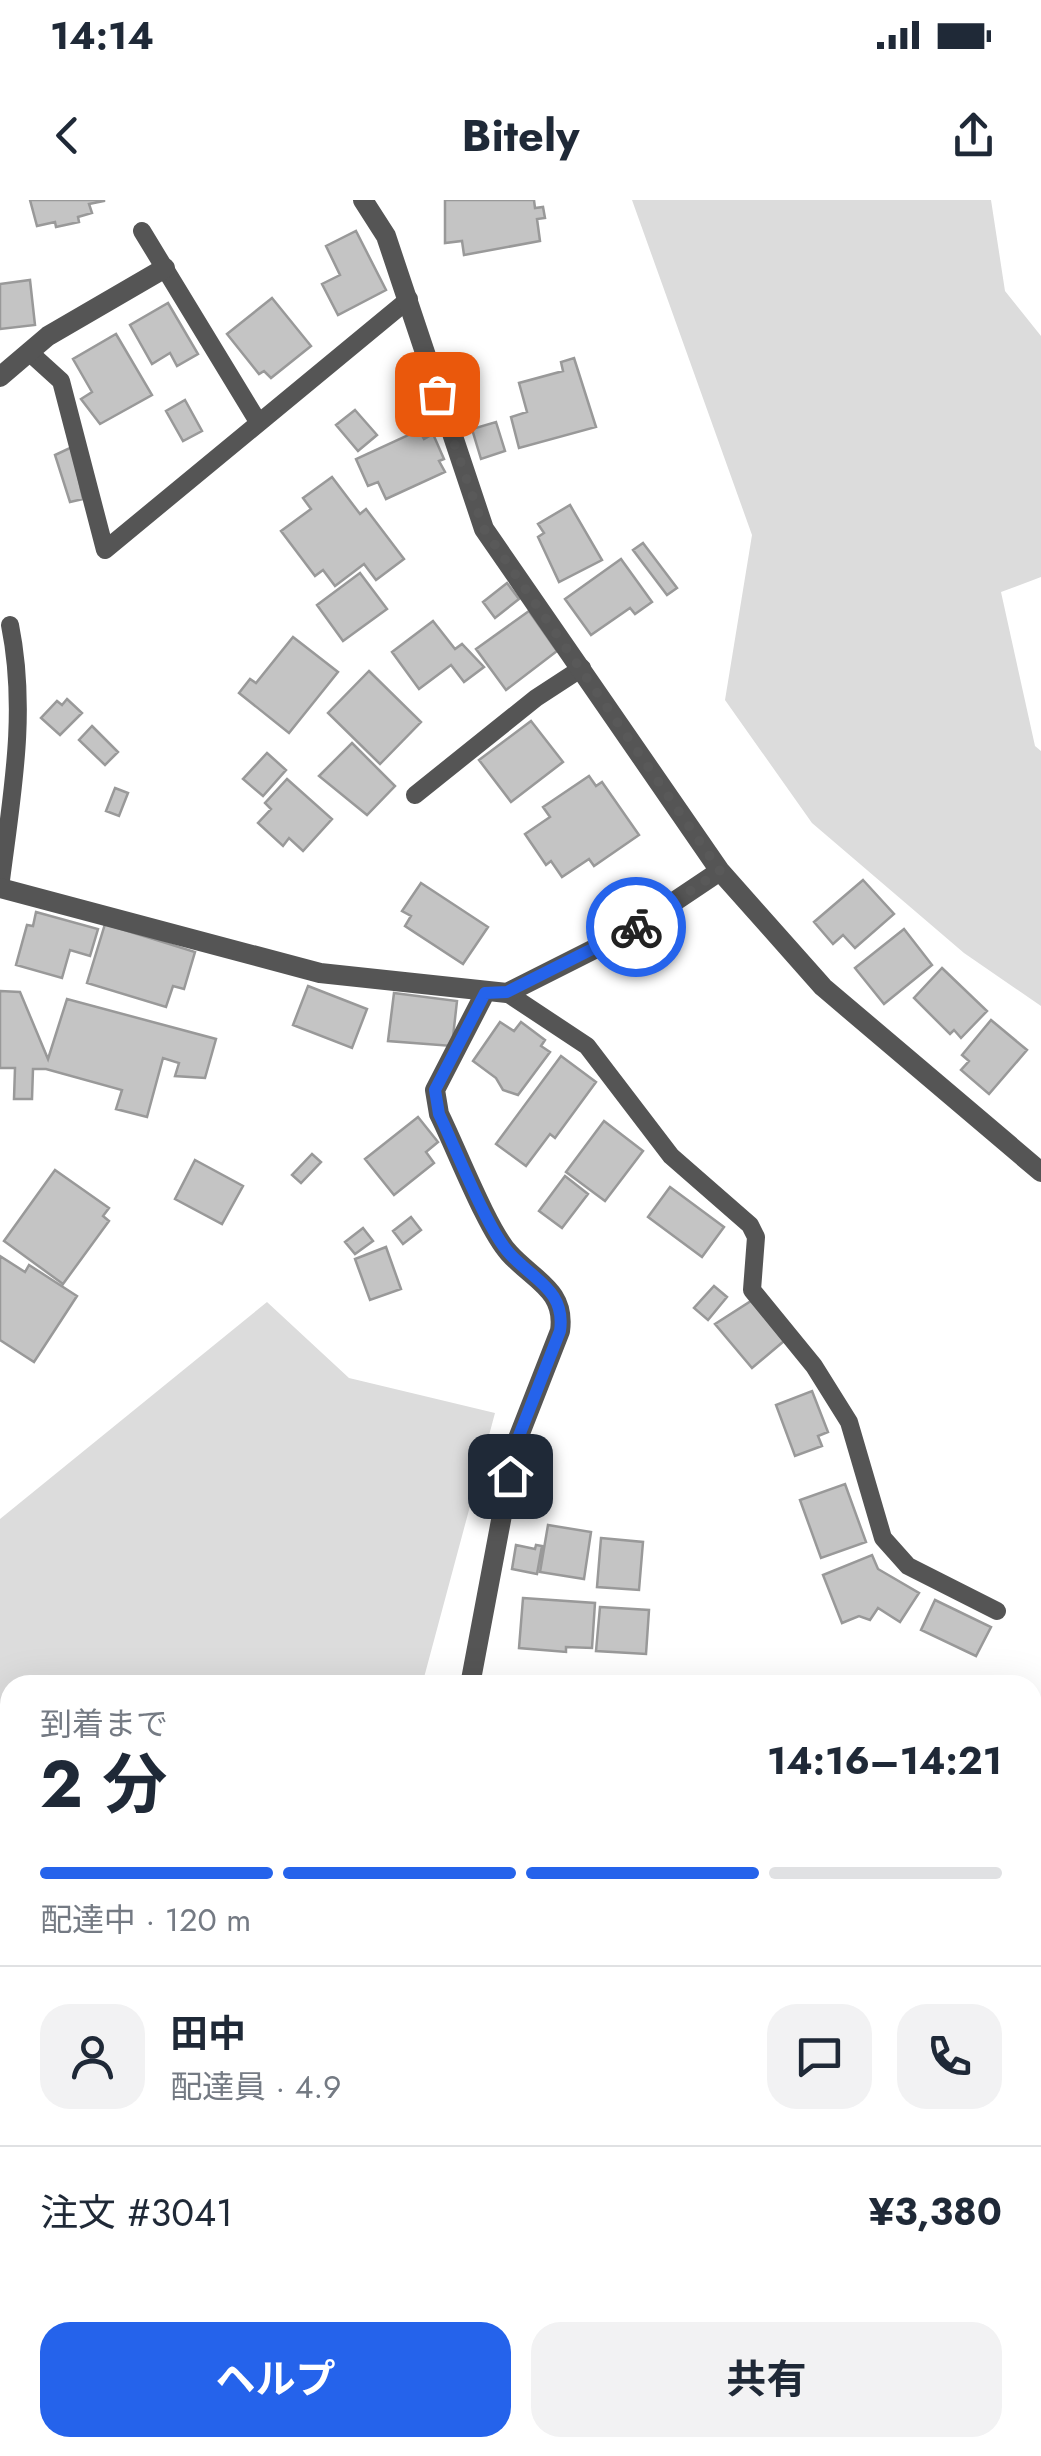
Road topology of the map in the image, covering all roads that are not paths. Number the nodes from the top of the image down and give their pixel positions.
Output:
1 (363, 200) edge
2 (142, 231) dead end
3 (165, 268) junction
4 (408, 298) junction
5 (29, 352) junction
6 (0, 377) edge
7 (258, 420) junction
8 (10, 625) dead end
9 (582, 668) junction
10 (415, 795) dead end
11 (720, 871) junction
12 (0, 888) edge
13 (507, 992) junction
14 (485, 993) junction
15 (1041, 1172) edge
16 (997, 1610) dead end
17 (472, 1675) edge

1 - 4 street
2 - 3 lane
3 - 5 street
3 - 7 lane
4 - 7 lane
4 - 9 street
5 - 6 street
5 - 7 lane
8 - 12 lane
9 - 10 lane
9 - 11 street
11 - 13 street
11 - 15 street
12 - 14 street
13 - 14 street
13 - 16 lane
14 - 17 street

